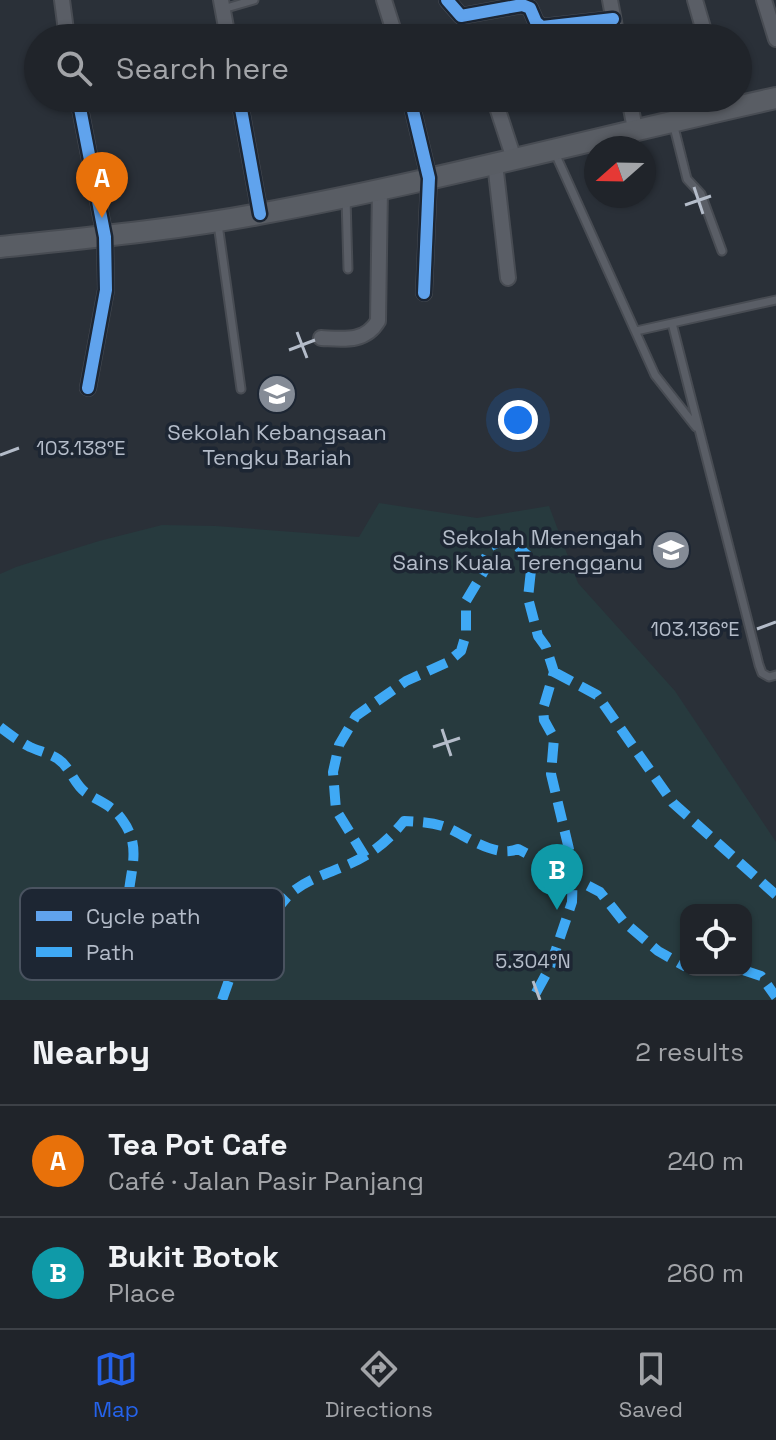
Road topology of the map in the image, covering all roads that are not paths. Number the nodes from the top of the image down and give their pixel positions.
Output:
1 (62, 0) edge
2 (254, 0) edge
3 (447, 0) edge
4 (610, 0) edge
5 (695, 0) edge
6 (764, 0) edge
7 (387, 2) edge
8 (222, 5) edge
9 (613, 19) junction
10 (65, 24) edge
11 (392, 24) edge
12 (538, 24) edge
13 (569, 24) edge
14 (614, 24) edge
15 (702, 24) edge
16 (776, 39) edge
17 (776, 98) edge
18 (752, 101) edge
19 (81, 112) edge
20 (242, 112) edge
21 (413, 112) edge
22 (496, 112) edge
23 (632, 112) edge
24 (699, 112) edge
25 (672, 121) junction
26 (635, 129) junction
27 (554, 150) junction
28 (504, 161) junction
29 (429, 178) junction
30 (380, 188) junction
31 (346, 196) junction
32 (260, 214) junction
33 (217, 221) junction
34 (105, 237) junction
35 (0, 247) edge
36 (722, 251) dead end
37 (348, 269) dead end
38 (508, 278) dead end
39 (424, 293) dead end
40 (776, 300) edge
41 (672, 323) junction
42 (636, 331) junction
43 (321, 338) dead end
44 (88, 388) dead end
45 (241, 389) dead end
46 (699, 432) junction
47 (776, 675) edge

1 - 10 street
2 - 8 lane
3 - 12 street
4 - 9 street
5 - 15 street
6 - 16 street
7 - 11 street
9 - 13 street
9 - 14 street
17 - 18 main road
19 - 34 street
20 - 32 street
21 - 29 street
22 - 28 street
23 - 26 street
24 - 25 main road
25 - 26 main road
25 - 36 lane
26 - 27 main road
27 - 28 main road
27 - 42 lane
28 - 29 main road
28 - 38 street
29 - 30 main road
29 - 39 street
30 - 31 main road
30 - 43 street
31 - 32 main road
31 - 37 lane
32 - 33 main road
33 - 34 main road
33 - 45 lane
34 - 35 main road
34 - 44 street
40 - 41 lane
41 - 42 lane
41 - 46 lane
42 - 46 lane
46 - 47 lane

